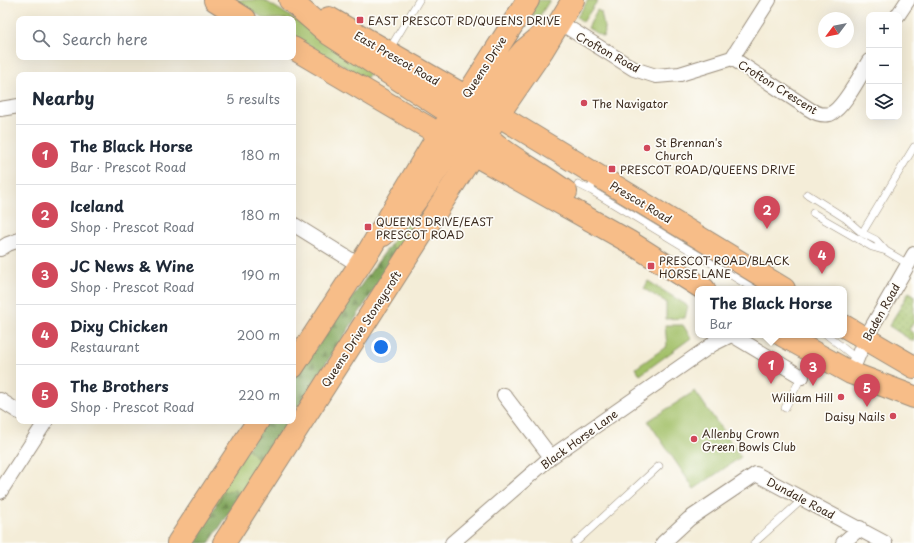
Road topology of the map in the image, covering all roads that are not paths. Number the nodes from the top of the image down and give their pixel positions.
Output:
1 (215, 0) edge
2 (290, 0) edge
3 (297, 0) edge
4 (419, 0) edge
5 (573, 0) edge
6 (770, 0) edge
7 (908, 0) edge
8 (523, 2) edge
9 (900, 12) edge
10 (240, 16) edge
11 (559, 22) junction
12 (296, 49) edge
13 (388, 52) junction
14 (732, 58) junction
15 (866, 66) edge
16 (16, 106) edge
17 (0, 108) edge
18 (470, 125) junction
19 (914, 147) edge
20 (578, 184) dead end
21 (596, 184) junction
22 (807, 194) dead end
23 (813, 213) dead end
24 (296, 225) edge
25 (862, 233) junction
26 (16, 241) edge
27 (0, 249) edge
28 (886, 251) junction
29 (364, 257) junction
30 (911, 259) edge
31 (699, 286) edge
32 (749, 286) edge
33 (779, 286) edge
34 (847, 328) edge
35 (737, 338) edge
36 (795, 338) edge
37 (865, 339) junction
38 (716, 340) edge
39 (821, 344) edge
40 (296, 361) edge
41 (854, 366) junction
42 (914, 367) edge
43 (802, 377) junction
44 (504, 395) dead end
45 (914, 397) edge
46 (0, 400) edge
47 (786, 408) dead end
48 (16, 410) edge
49 (296, 421) edge
50 (40, 424) edge
51 (256, 424) edge
52 (294, 424) edge
53 (551, 457) junction
54 (659, 466) dead end
55 (0, 492) edge
56 (803, 499) junction
57 (860, 528) junction
58 (178, 543) edge
59 (224, 543) edge
60 (452, 543) edge
61 (575, 543) edge
62 (663, 543) edge
63 (754, 543) edge
64 (843, 543) edge
65 (885, 543) edge

1 - 10 main road
2 - 18 main road
3 - 13 main road, East Prescot Road
4 - 13 lane
5 - 11 main road
6 - 14 street
7 - 9 street
8 - 18 main road, Queens Drive
11 - 14 street, Crofton Road
11 - 18 main road
12 - 18 main road
13 - 18 main road, East Prescot Road
14 - 15 street, Crofton Crescent
16 - 17 street
18 - 21 main road, Prescot Road
18 - 29 main road
18 - 31 main road
18 - 49 main road, Queens Drive Stoneycroft
19 - 25 lane
20 - 21 lane
21 - 32 lane
21 - 33 main road, Prescot Road
22 - 25 lane
23 - 28 lane
24 - 29 street
25 - 28 lane
26 - 27 street
28 - 30 lane
29 - 40 main road
30 - 37 street, Baden Road
34 - 37 main road
35 - 43 street
36 - 39 main road
37 - 41 street, Baden Road
37 - 42 main road
38 - 53 street, Black Horse Lane
39 - 41 main road
39 - 43 lane
41 - 45 main road
43 - 47 lane
44 - 53 street
46 - 48 street
50 - 55 street
51 - 58 main road
52 - 59 main road, Queens Drive Stoneycroft
53 - 60 street, Black Horse Lane
54 - 61 lane
56 - 57 street, Dundale Road
56 - 62 street, Dundale Road
56 - 63 lane
57 - 64 street
57 - 65 street, Dundale Road

